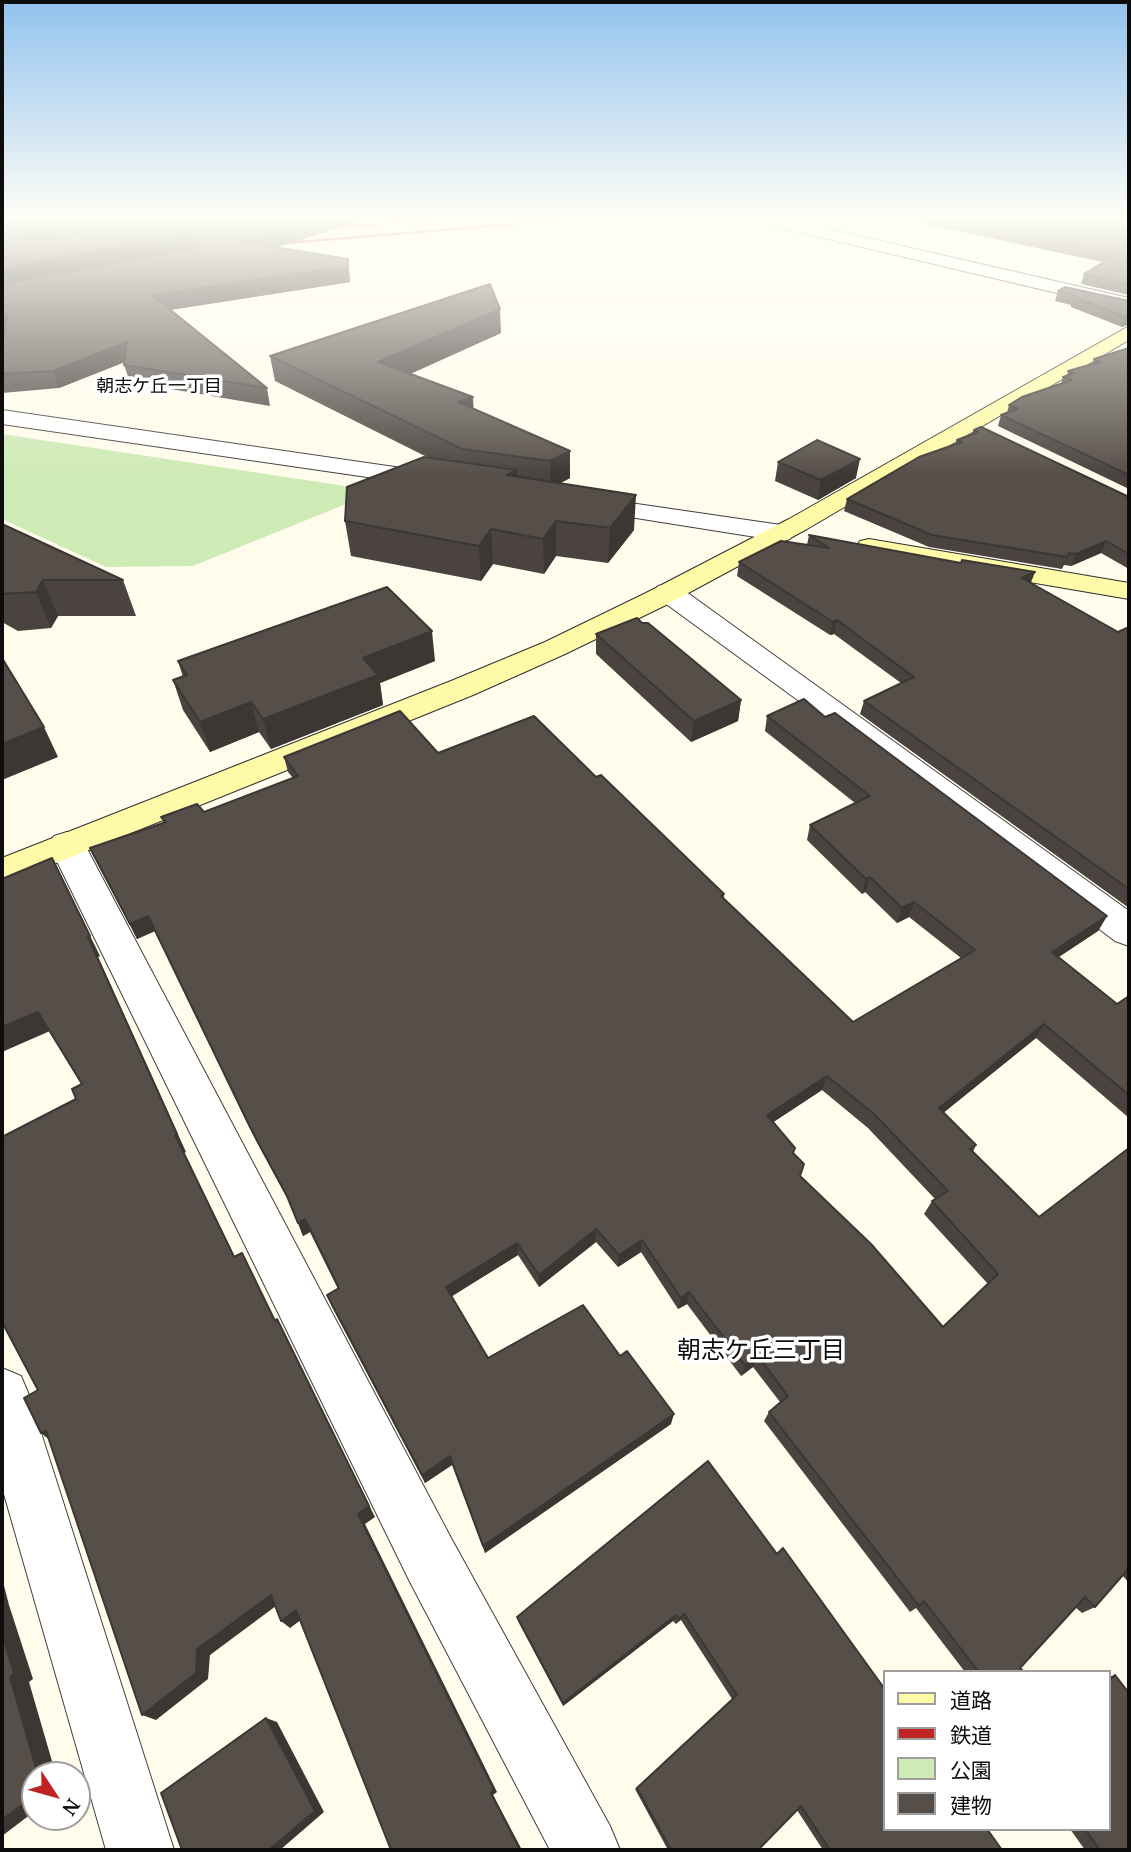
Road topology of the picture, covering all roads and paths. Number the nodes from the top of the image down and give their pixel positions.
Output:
1 (1129, 332) edge
2 (2, 417) edge
3 (455, 483) edge
4 (564, 500) edge
5 (780, 533) junction
6 (668, 592) junction
7 (1129, 592) edge
8 (67, 845) junction
9 (2, 872) edge
10 (1129, 931) edge
11 (2, 1395) edge
12 (140, 1850) edge
13 (586, 1850) edge

1 - 5 street
2 - 3 street
4 - 5 street
5 - 6 street
5 - 7 street
6 - 8 street
6 - 10 street
8 - 9 street
8 - 13 street
11 - 12 street

